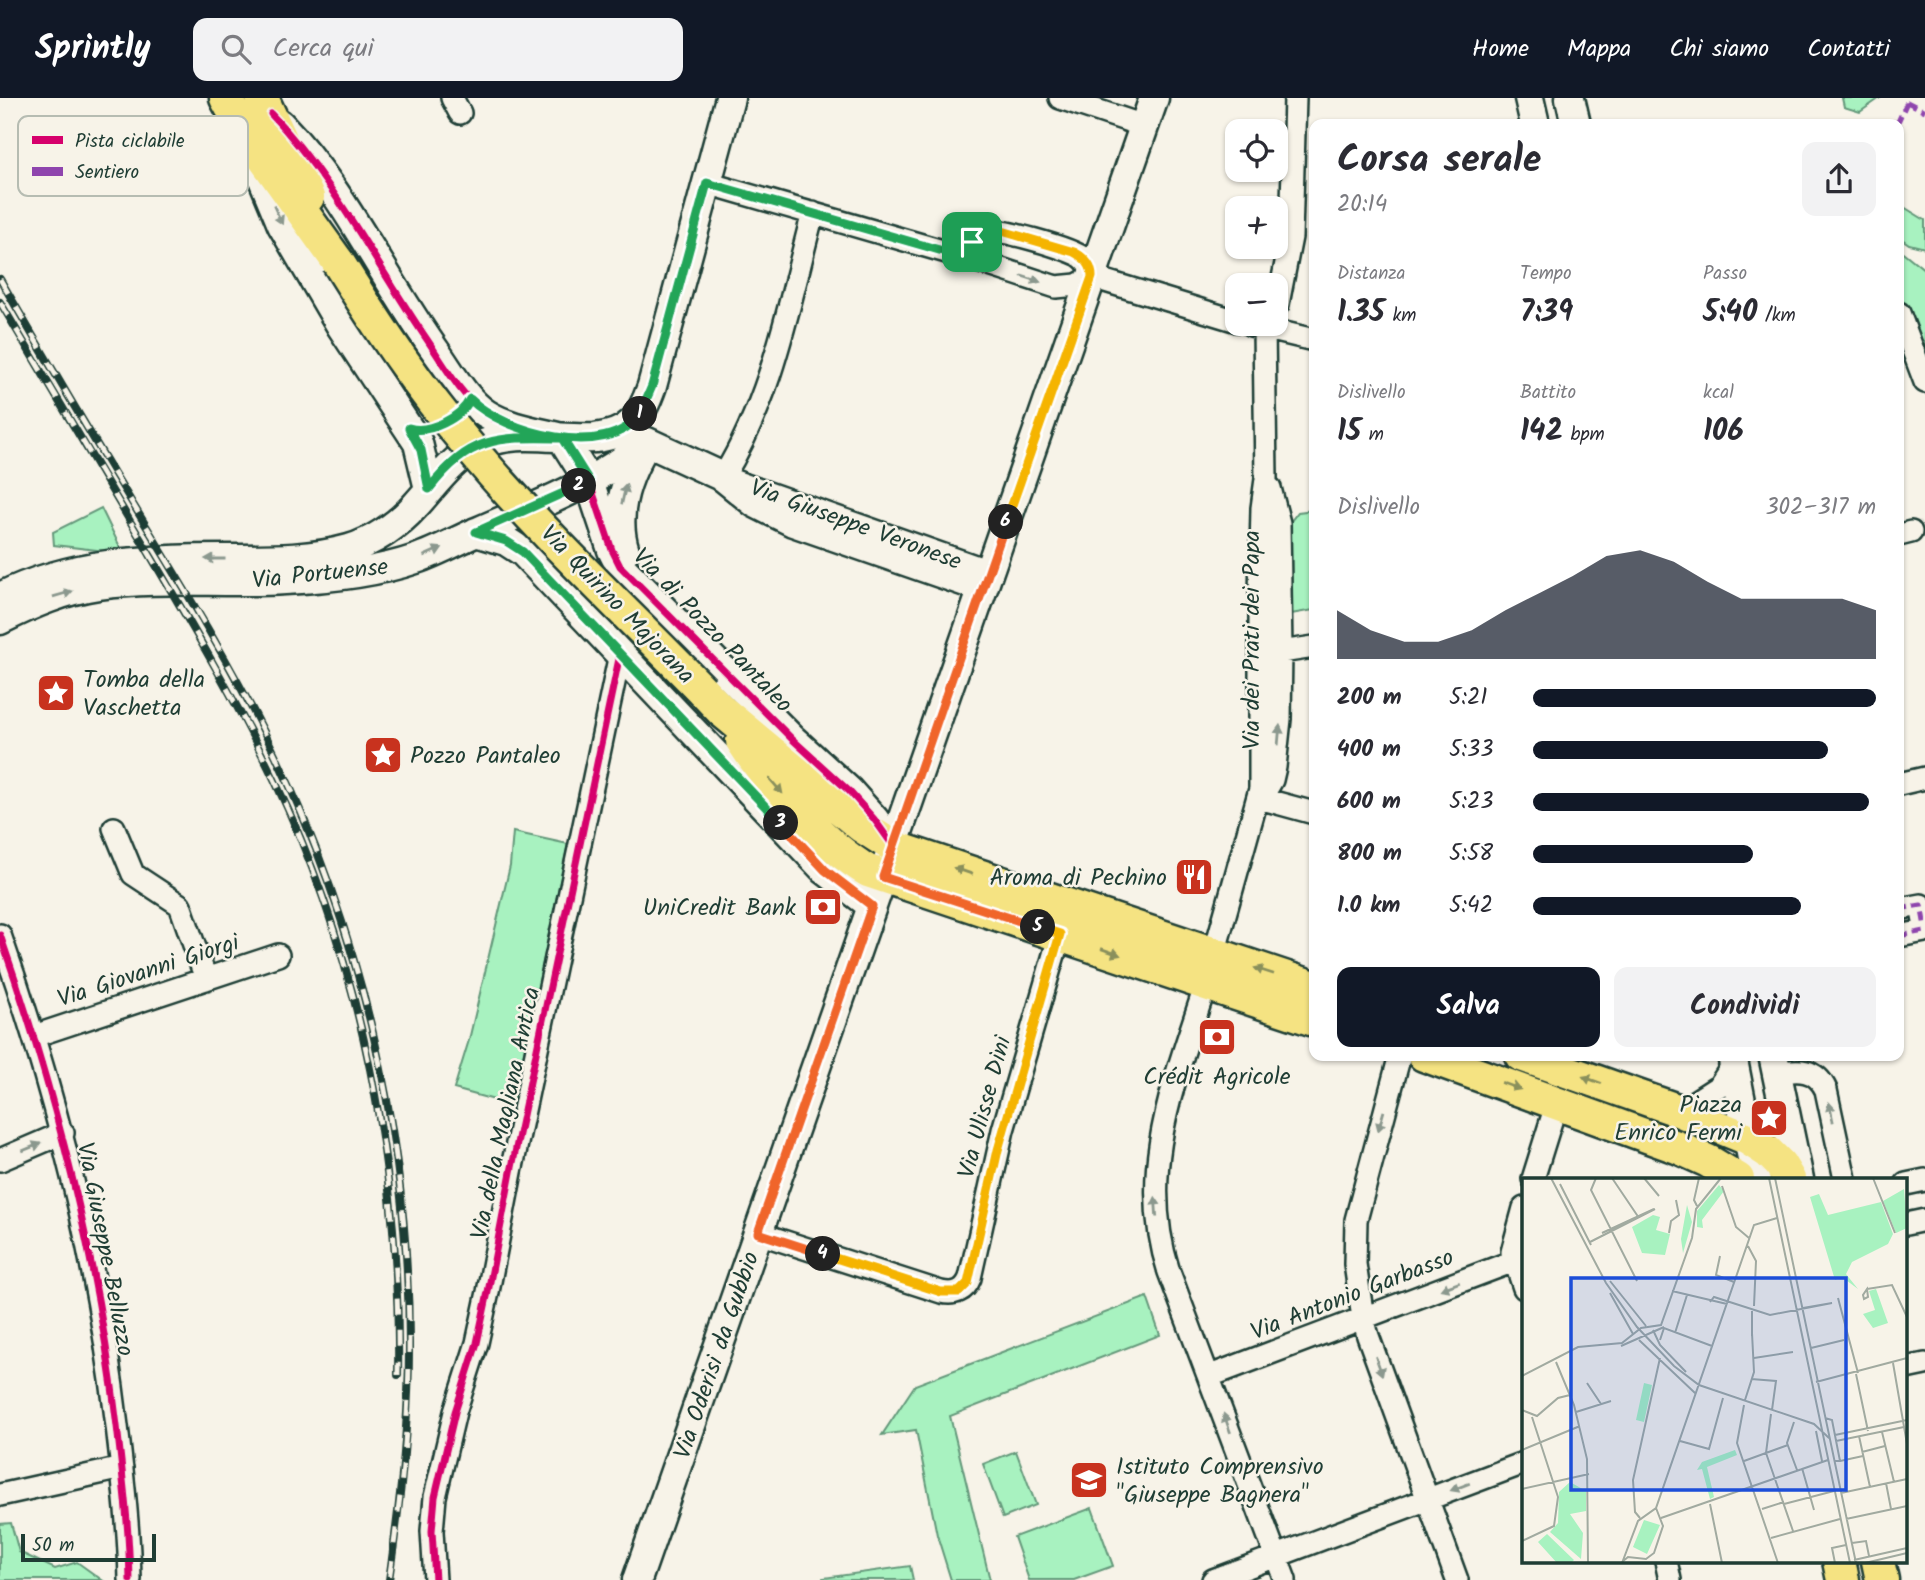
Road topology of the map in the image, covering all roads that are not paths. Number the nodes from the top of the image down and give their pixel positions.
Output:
1 (226, 98) edge
2 (730, 98) edge
3 (1060, 98) edge
4 (1154, 98) edge
5 (1295, 98) edge
6 (1530, 98) edge
7 (1570, 98) edge
8 (266, 106) edge
9 (236, 116) edge
10 (1534, 119) edge
11 (1575, 119) edge
12 (1144, 126) junction
13 (248, 136) edge
14 (248, 141) edge
15 (707, 183) junction
16 (813, 213) junction
17 (974, 260) junction
18 (338, 262) junction
19 (685, 268) junction
20 (1284, 273) edge
21 (1092, 277) junction
22 (1225, 317) edge
23 (1904, 326) edge
24 (1288, 334) edge
25 (1256, 336) edge
26 (1309, 339) edge
27 (1925, 382) edge
28 (470, 399) junction
29 (409, 428) junction
30 (562, 438) junction
31 (647, 442) junction
32 (723, 477) junction
33 (1266, 479) junction
34 (589, 481) junction
35 (429, 489) junction
36 (476, 532) junction
37 (986, 580) junction
38 (638, 583) junction
39 (0, 597) edge
40 (0, 620) edge
41 (1309, 648) edge
42 (1281, 652) junction
43 (620, 654) junction
44 (712, 700) junction
45 (1925, 778) edge
46 (1904, 783) edge
47 (1259, 798) junction
48 (1309, 812) edge
49 (114, 828) dead end
50 (894, 847) junction
51 (878, 892) junction
52 (1904, 908) edge
53 (1925, 922) edge
54 (1904, 933) edge
55 (1060, 934) junction
56 (0, 936) edge
57 (278, 955) dead end
58 (1210, 969) junction
59 (206, 979) junction
60 (1309, 986) edge
61 (1309, 1018) edge
62 (34, 1036) junction
63 (1398, 1061) edge
64 (1441, 1061) edge
65 (1538, 1061) edge
66 (1732, 1061) edge
67 (1733, 1061) edge
68 (1775, 1064) edge
69 (1557, 1102) junction
70 (1680, 1111) junction
71 (63, 1133) junction
72 (1748, 1139) junction
73 (0, 1160) edge
74 (1723, 1174) edge
75 (1533, 1178) edge
76 (1756, 1178) edge
77 (1788, 1178) edge
78 (1798, 1178) edge
79 (1845, 1178) edge
80 (1522, 1215) edge
81 (758, 1233) junction
82 (1514, 1261) junction
83 (1522, 1283) edge
84 (1363, 1318) junction
85 (1210, 1377) junction
86 (1522, 1464) edge
87 (122, 1468) junction
88 (0, 1495) edge
89 (1428, 1499) junction
90 (1275, 1556) junction
91 (1666, 1562) edge
92 (1839, 1562) edge
93 (1878, 1562) edge
94 (130, 1580) edge
95 (435, 1580) edge
96 (637, 1580) edge
97 (1213, 1580) edge
98 (1285, 1580) edge
99 (1457, 1580) edge
100 (1670, 1580) edge
101 (1843, 1580) edge
102 (1882, 1580) edge

1 - 9 main road, Via Quirino Majorana
2 - 15 main road, Via Portuense
3 - 12 street
4 - 12 main road, Via Oderisi da Gubbio
5 - 20 street
6 - 10 main road
7 - 11 main road
8 - 18 main road, Via Quirino Majorana
8 - 28 main road
12 - 21 main road, Via Oderisi da Gubbio
13 - 18 main road, Via Quirino Majorana
14 -> 29 main road, Via Quirino Majorana
15 - 16 street
15 - 19 main road, Via Portuense
16 - 17 street
16 - 32 street
17 -> 21 street
17 - 21 street
18 - 44 main road, Via Quirino Majorana, bridge
19 - 30 main road, Via Portuense
19 - 31 main road, Via Portuense
21 - 22 street
21 - 37 main road, Via Oderisi da Gubbio
23 - 27 street
24 - 26 street
25 - 33 street, Via dei Prati dei Papa
28 - 29 main road
28 - 30 main road
29 - 35 main road, Via Quirino Majorana
30 - 34 main road, Via di Pozzo Pantaleo
30 - 35 main road, Via Portuense
31 - 32 main road, Via Giuseppe Veronese
31 - 34 main road, Via Portuense
38 -> 31 main road, Via di Pozzo Pantaleo
32 - 37 main road, Via Giuseppe Veronese
33 - 42 street, Via dei Prati dei Papa
33 - 47 street, Via dei Prati dei Papa
34 - 36 main road, Via Portuense
34 - 38 main road, Via di Pozzo Pantaleo
35 -> 39 main road, Via Portuense
40 -> 36 main road, Via Portuense
36 - 43 main road, Via Quirino Majorana
37 - 50 main road, Via Oderisi da Gubbio
38 - 50 main road, Via di Pozzo Pantaleo
41 - 42 street
47 -> 42 street, Via dei Prati dei Papa
43 - 51 main road, Via Quirino Majorana
43 - 95 street, Via della Magliana Antica
44 - 50 main road, Via Quirino Majorana
44 -> 51 main road, Via Quirino Majorana
45 - 46 street
47 - 48 street
47 - 58 street, Via dei Prati dei Papa
49 - 59 street
50 - 51 main road, Via Oderisi da Gubbio
58 -> 50 main road, Via Quirino Majorana
51 - 55 main road, Via Quirino Majorana
51 - 81 main road, Via Oderisi da Gubbio
52 - 53 street
53 - 54 street
55 -> 58 main road, Via Quirino Majorana
55 - 81 street, Via Ulisse Dini
56 - 62 street, Via Giuseppe Belluzzo
57 - 59 street, Via Giovanni Giorgi
60 -> 58 main road
58 - 61 main road
85 -> 58 street, Via dei Prati dei Papa
59 - 62 street, Via Giovanni Giorgi
62 - 71 street, Via Giuseppe Belluzzo
63 -> 84 street
64 -> 69 main road
70 -> 65 main road
66 - 70 street
67 - 72 main road
68 - 78 main road
79 -> 68 street
69 - 74 main road
69 - 75 street
70 - 72 main road
73 -> 71 street
71 - 87 street, Via Giuseppe Belluzzo
72 - 76 main road
72 - 77 main road
80 - 82 street
81 - 96 main road, Via Oderisi da Gubbio
82 - 83 street
82 -> 84 street, Via Antonio Garbasso
84 - 85 street, Via Antonio Garbasso
84 -> 89 street
90 -> 85 street, Via dei Prati dei Papa
86 -> 89 street
87 - 88 street
87 - 94 street, Via Giuseppe Belluzzo
89 - 90 street
89 - 99 street
90 - 97 street
90 - 98 street, Via dei Prati dei Papa
91 - 100 street
92 - 101 main road
93 - 102 main road

